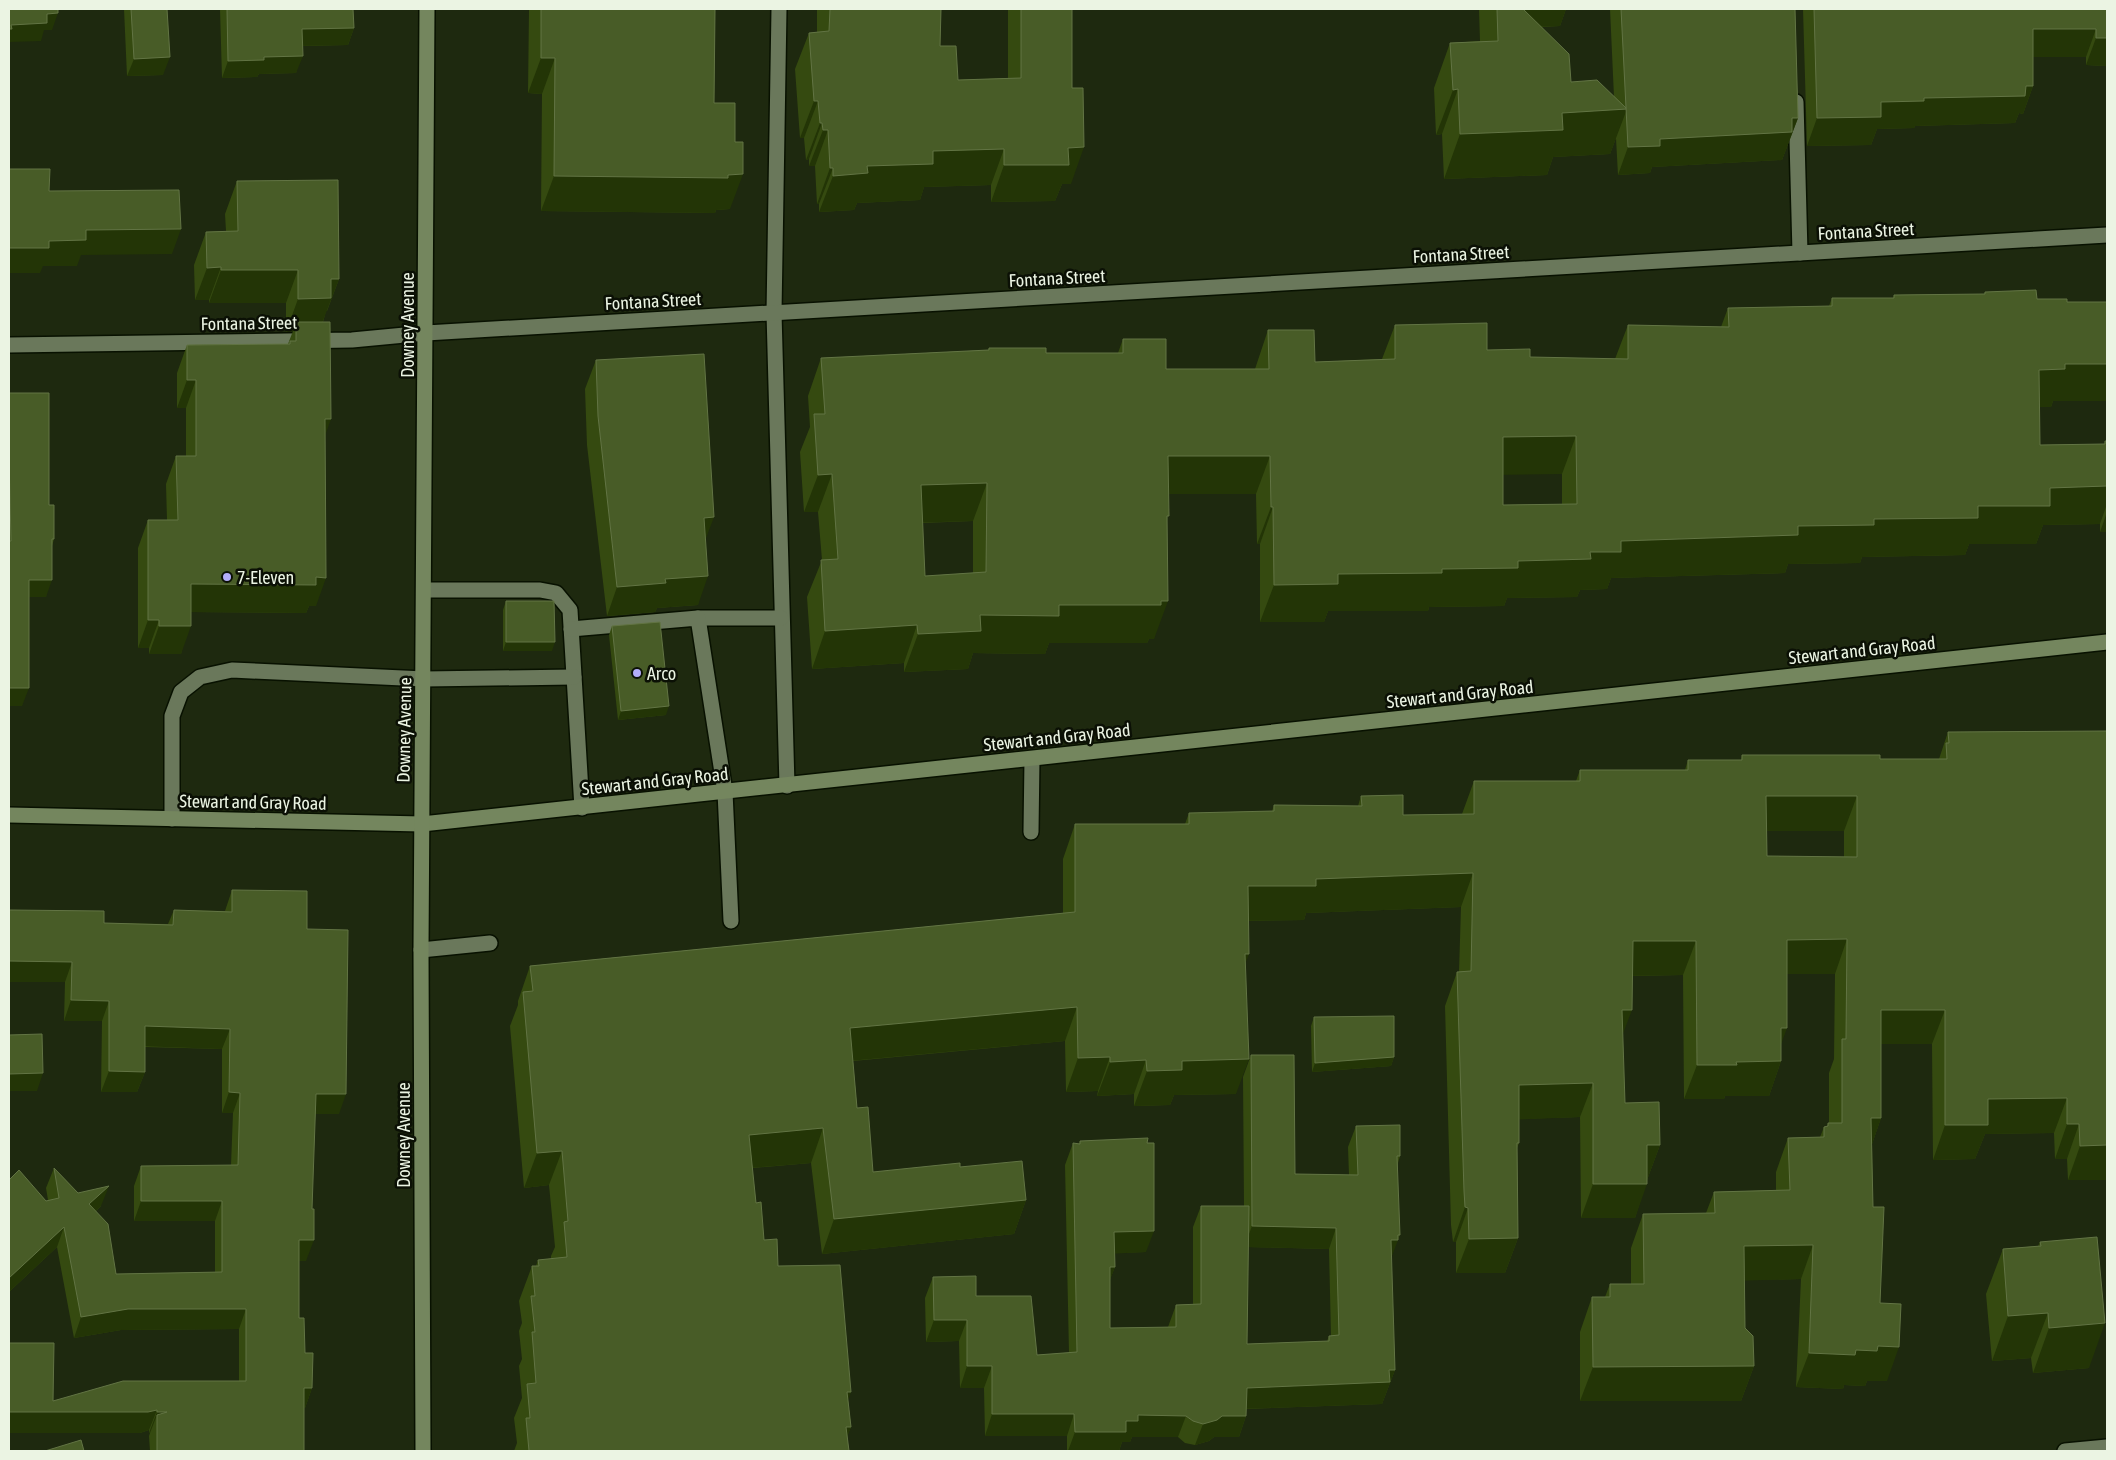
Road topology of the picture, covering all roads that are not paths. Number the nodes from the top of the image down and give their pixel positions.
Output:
1 (427, 9) edge
2 (779, 9) edge
3 (1796, 85) edge
4 (2107, 235) edge
5 (1800, 253) junction
6 (774, 313) junction
7 (426, 333) junction
8 (9, 345) edge
9 (424, 590) junction
10 (698, 618) junction
11 (781, 618) junction
12 (571, 629) junction
13 (2107, 642) edge
14 (574, 677) junction
15 (424, 679) junction
16 (1032, 759) junction
17 (787, 786) junction
18 (725, 792) junction
19 (582, 808) junction
20 (9, 815) edge
21 (172, 818) junction
22 (422, 824) junction
23 (1031, 832) dead end
24 (731, 920) dead end
25 (490, 943) dead end
26 (421, 950) junction
27 (2107, 1447) edge
28 (423, 1451) edge
29 (2065, 1451) edge

1 - 7 main road, Downey Avenue
2 - 6 street
3 - 5 street
4 - 5 street, Fontana Street
5 - 6 street, Fontana Street
6 - 7 street, Fontana Street
6 - 11 street
7 - 8 street, Fontana Street
7 - 9 main road, Downey Avenue
9 - 12 street
9 - 15 main road, Downey Avenue
10 - 11 street
10 - 12 street
10 - 18 street
11 - 17 street
12 - 14 street
13 - 16 main road, Stewart and Gray Road
14 - 15 street
14 - 19 street
15 - 21 street
15 - 22 main road, Downey Avenue
16 - 17 main road, Stewart and Gray Road
16 - 23 street
17 - 18 main road, Stewart and Gray Road
18 - 19 main road, Stewart and Gray Road
18 - 24 street
19 - 22 main road, Stewart and Gray Road
20 - 21 main road, Stewart and Gray Road
21 - 22 main road, Stewart and Gray Road
22 - 26 main road, Downey Avenue
25 - 26 street
26 - 28 main road, Downey Avenue
27 - 29 street

